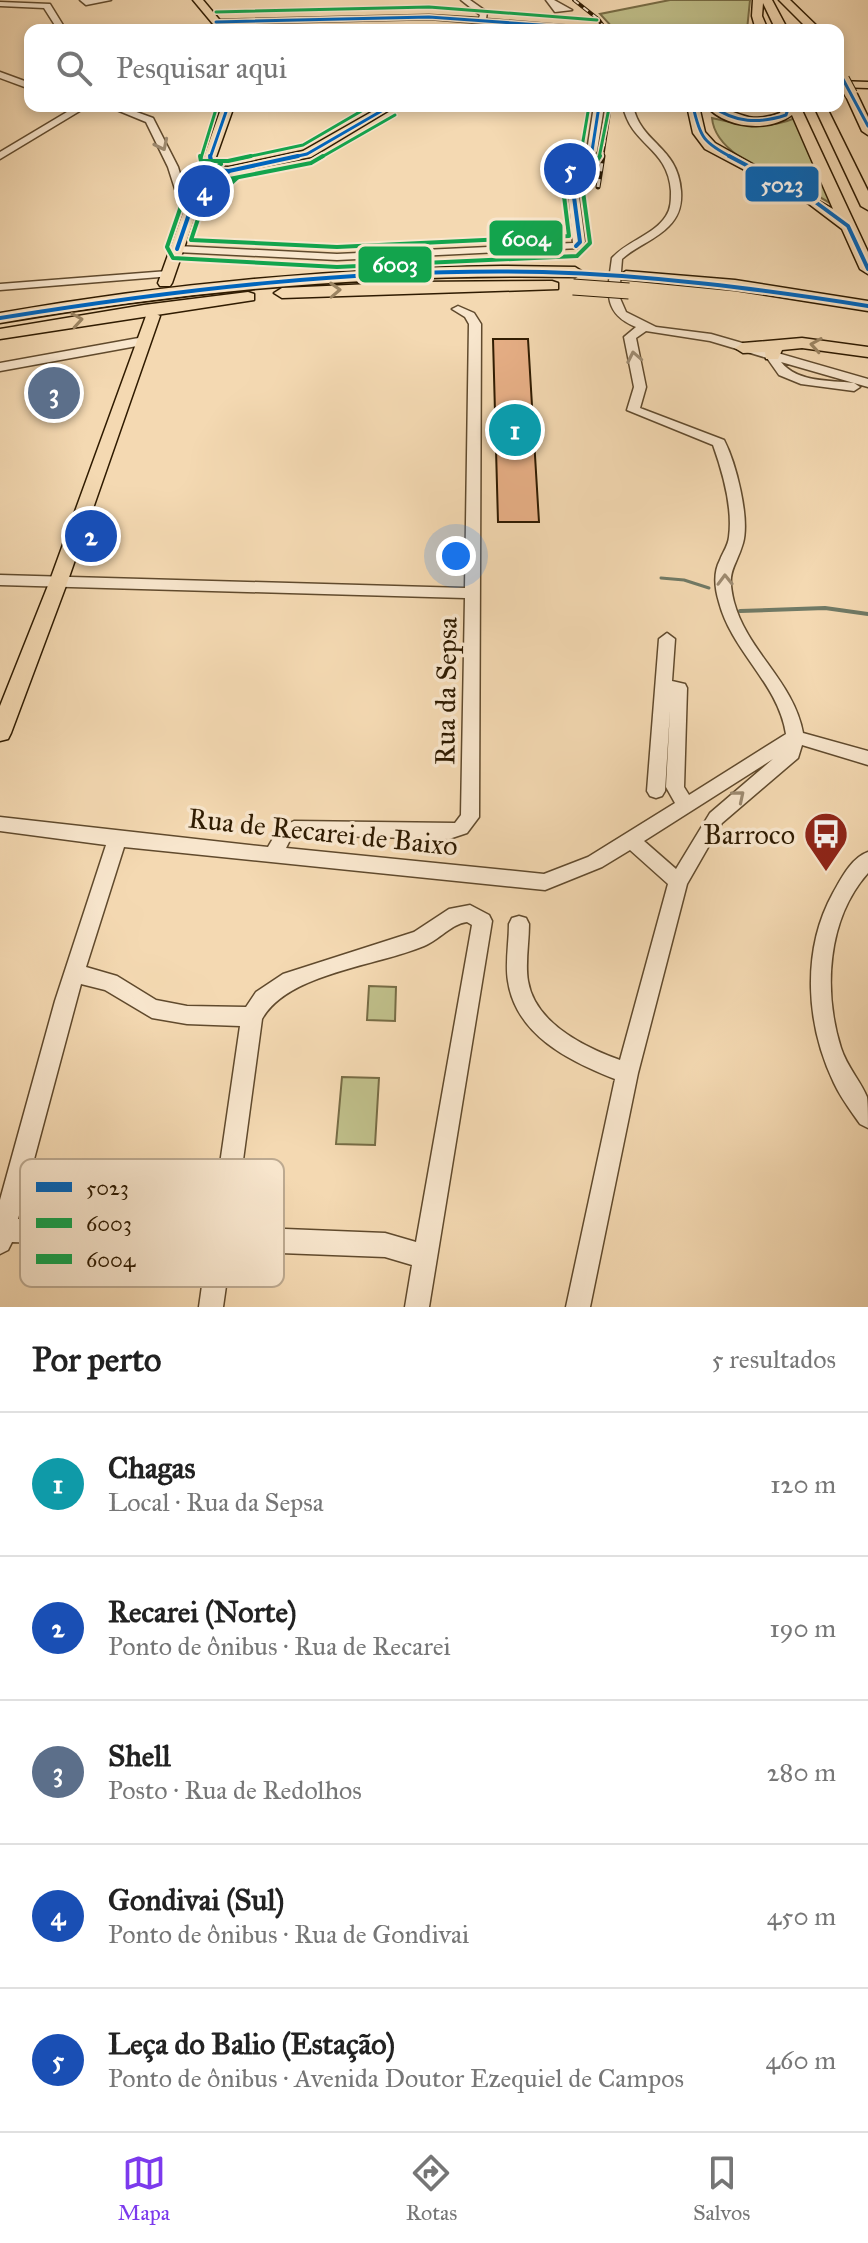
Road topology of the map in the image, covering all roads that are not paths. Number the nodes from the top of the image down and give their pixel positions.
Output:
1 (107, 0) edge
2 (198, 0) edge
3 (465, 0) edge
4 (758, 0) edge
5 (767, 0) edge
6 (782, 0) edge
7 (85, 1) edge
8 (50, 3) edge
9 (0, 4) edge
10 (482, 20) junction
11 (59, 24) edge
12 (217, 24) edge
13 (261, 24) edge
14 (523, 24) edge
15 (760, 24) edge
16 (779, 24) edge
17 (792, 24) edge
18 (808, 24) edge
19 (0, 75) edge
20 (24, 84) edge
21 (854, 85) edge
22 (73, 112) edge
23 (131, 112) edge
24 (149, 112) edge
25 (226, 112) edge
26 (380, 112) edge
27 (598, 112) edge
28 (630, 112) edge
29 (694, 112) edge
30 (721, 112) edge
31 (788, 112) edge
32 (795, 112) edge
33 (823, 112) edge
34 (837, 112) edge
35 (144, 116) junction
36 (867, 126) edge
37 (0, 156) edge
38 (868, 174) edge
39 (207, 177) junction
40 (180, 190) junction
41 (192, 206) junction
42 (868, 206) edge
43 (848, 226) junction
44 (177, 249) junction
45 (868, 269) edge
46 (166, 279) joint
47 (574, 280) junction
48 (0, 287) edge
49 (458, 309) dead end
50 (860, 311) edge
51 (153, 316) dead end
52 (0, 318) edge
53 (643, 327) junction
54 (0, 334) edge
55 (144, 341) junction
56 (743, 348) joint
57 (868, 352) edge
58 (774, 356) junction
59 (0, 367) edge
60 (868, 383) edge
61 (868, 390) edge
62 (0, 580) edge
63 (58, 583) junction
64 (473, 593) junction
65 (667, 639) dead end
66 (0, 733) edge
67 (795, 737) junction
68 (668, 747) junction
69 (868, 758) edge
70 (656, 791) dead end
71 (686, 806) junction
72 (0, 824) edge
73 (117, 839) junction
74 (631, 840) junction
75 (273, 854) junction
76 (868, 860) edge
77 (678, 882) junction
78 (519, 924) dead end
79 (74, 973) junction
80 (252, 1017) junction
81 (627, 1073) junction
82 (868, 1117) edge
83 (23, 1159) edge
84 (232, 1159) edge
85 (20, 1170) edge
86 (2, 1236) edge
87 (284, 1241) edge
88 (426, 1257) junction
89 (214, 1287) edge
90 (211, 1307) edge
91 (417, 1307) edge
92 (578, 1307) edge

1 - 7 street
2 - 12 main road
3 - 10 street
4 - 15 highway
5 - 16 highway
6 - 17 highway
6 - 18 highway
8 - 9 street
8 - 11 street
10 - 13 street
10 - 14 street
19 - 20 street
21 - 36 highway
22 - 37 street
23 - 35 street
24 - 35 street
25 - 39 main road
26 - 39 main road
27 - 44 street
28 - 53 street
29 - 43 highway
30 - 31 highway
32 - 43 highway
33 - 42 highway
34 - 38 highway
35 -> 40 street
39 - 40 street
39 - 41 main road
40 - 41 street
41 - 44 main road
43 - 45 highway
44 - 46 main road
46 - 48 street
47 - 50 highway, bridge
47 - 52 highway
54 -> 47 highway
49 - 64 street, Rua da Sepsa
51 - 55 main road
53 - 56 street
67 -> 53 street
55 - 59 street
55 - 63 main road
56 - 58 highway
57 -> 58 highway
58 - 60 street
58 - 61 street
62 - 63 street
63 - 64 street
63 - 66 main road
64 - 75 street, Rua da Sepsa
65 - 68 street
67 - 69 street
67 - 71 street, Rua de Recarei de Baixo
77 -> 67 street
68 - 70 street
68 - 71 street
71 - 74 street, Rua de Recarei de Baixo
72 - 73 street, Rua de Recarei de Baixo
73 - 75 street, Rua de Recarei de Baixo
73 - 79 street
74 - 75 street, Rua de Recarei de Baixo
74 - 77 street
76 - 82 street
77 - 81 street
78 - 81 street
79 - 80 street
79 - 83 street
80 - 84 street
80 - 88 street
81 - 92 street
85 - 86 street
87 - 88 street
88 - 91 street
89 - 90 street

